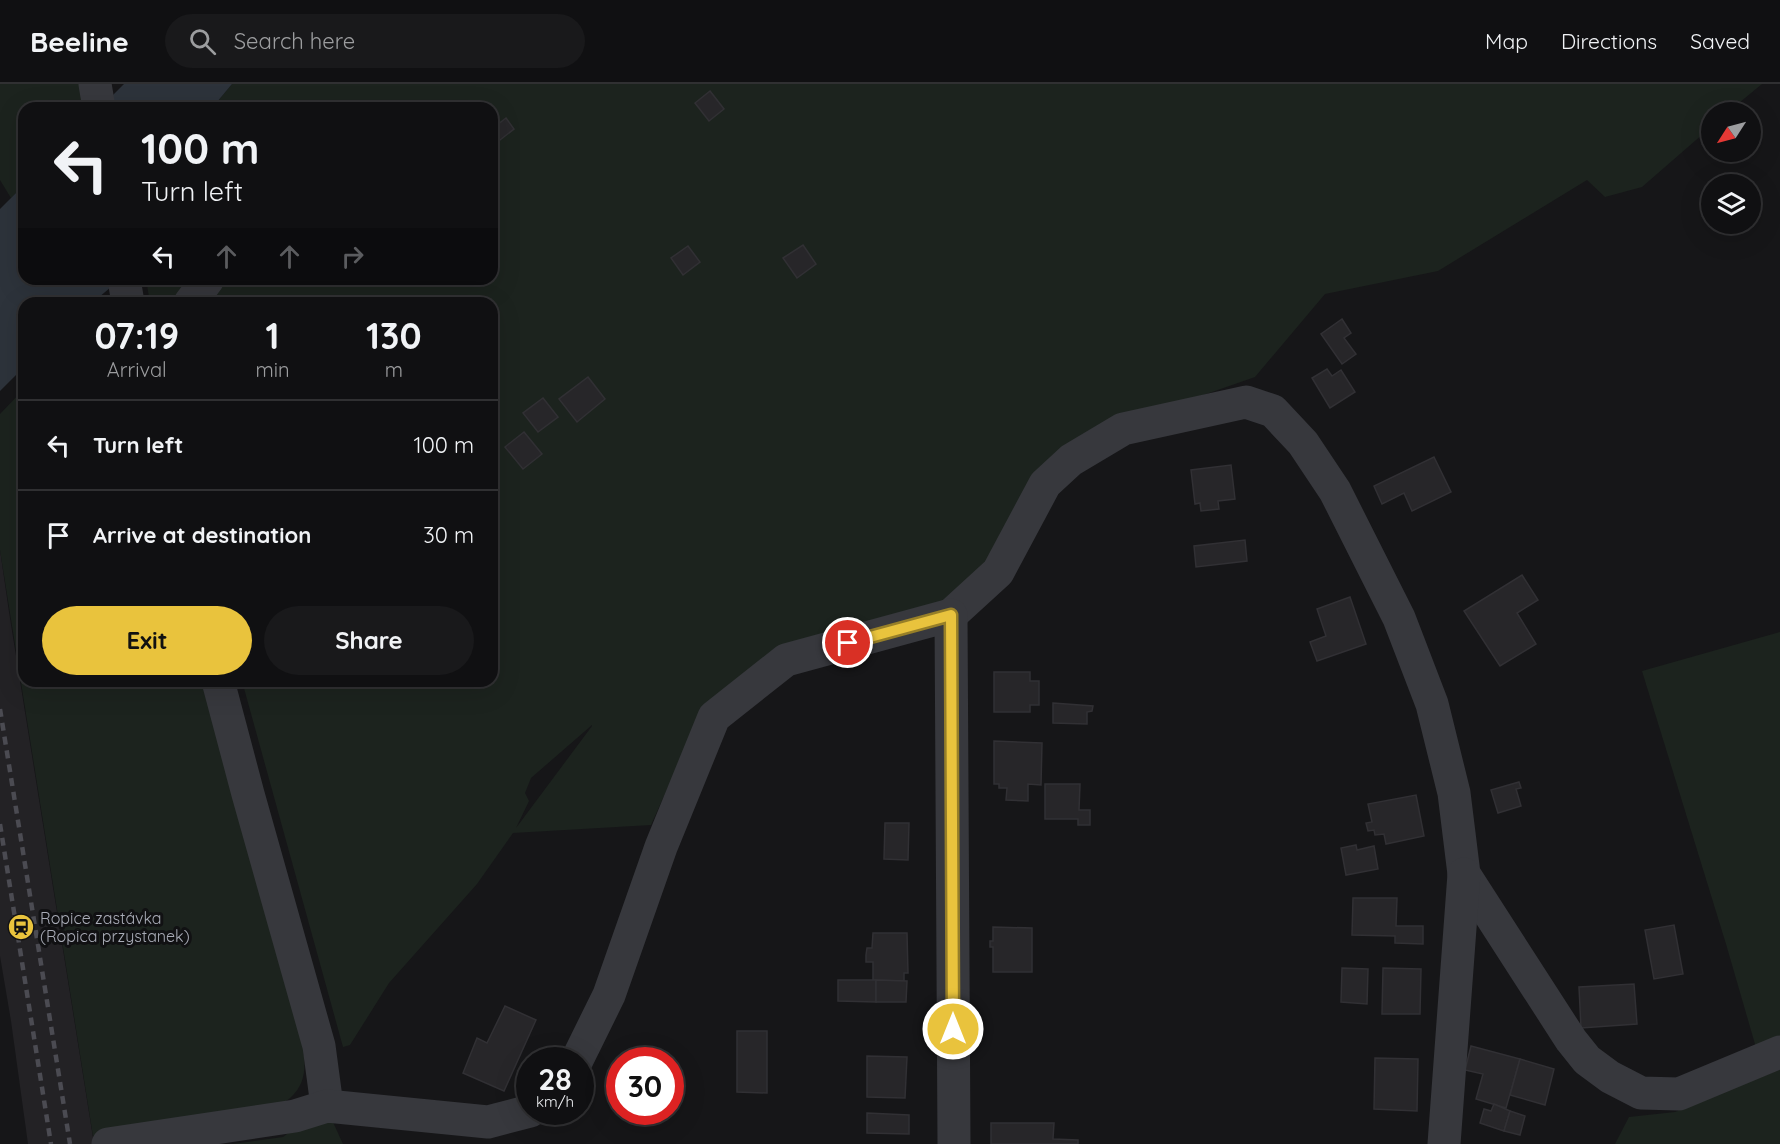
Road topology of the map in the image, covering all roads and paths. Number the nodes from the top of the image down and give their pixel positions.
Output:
1 (95, 84) edge
2 (98, 102) edge
3 (951, 615) junction
4 (220, 687) edge
5 (1464, 874) junction
6 (583, 1047) edge
7 (1780, 1052) edge
8 (327, 1106) junction
9 (516, 1114) edge
10 (108, 1144) edge
11 (954, 1144) edge
12 (1444, 1144) edge

1 - 2 street
3 - 5 street
3 - 6 street
3 - 11 street
4 - 8 street
5 - 7 street
5 - 12 street
8 - 9 street
8 - 10 street

